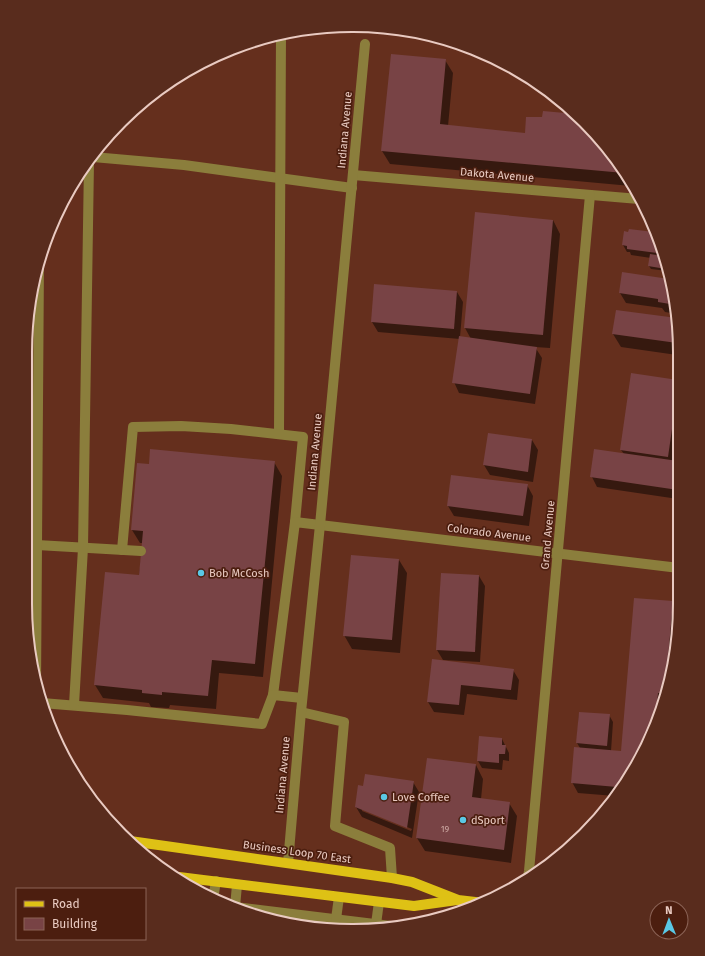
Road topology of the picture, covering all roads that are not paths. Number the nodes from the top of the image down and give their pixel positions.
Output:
1 (281, 40) edge
2 (365, 44) dead end
3 (98, 157) edge
4 (89, 170) edge
5 (353, 175) junction
6 (280, 178) junction
7 (352, 188) junction
8 (590, 195) junction
9 (633, 199) edge
10 (39, 287) edge
11 (279, 434) junction
12 (295, 522) junction
13 (320, 525) junction
14 (37, 545) junction
15 (84, 548) junction
16 (122, 550) junction
17 (141, 551) dead end
18 (559, 554) junction
19 (673, 567) edge
20 (36, 654) edge
21 (273, 695) junction
22 (302, 698) junction
23 (48, 704) edge
24 (74, 705) junction
25 (300, 712) junction
26 (139, 842) edge
27 (288, 863) junction
28 (529, 871) edge
29 (392, 878) junction
30 (188, 879) edge
31 (216, 882) junction
32 (237, 884) junction
33 (214, 892) edge
34 (339, 897) junction
35 (235, 902) edge
36 (379, 902) junction
37 (464, 903) edge
38 (254, 908) edge
39 (336, 919) junction
40 (369, 923) edge
41 (376, 923) edge

1 - 6 street
2 - 5 street, Indiana Avenue
3 - 6 street
4 - 15 street
5 - 7 street, Indiana Avenue
5 - 8 street, Dakota Avenue
6 - 7 street
6 - 11 street
7 - 13 street, Indiana Avenue
8 - 9 street, Dakota Avenue
8 - 18 street, Grand Avenue
10 - 14 street
11 - 12 street
11 - 16 street
12 - 13 street, Colorado Avenue
12 - 21 street
13 - 18 street, Colorado Avenue
13 - 22 street, Indiana Avenue
14 - 15 street
14 - 20 street
15 - 16 street
15 - 24 street
16 - 17 street
18 - 19 street, Colorado Avenue
18 - 28 street, Grand Avenue
21 - 22 street
21 - 24 street
22 - 25 street, Indiana Avenue
23 - 24 street
25 - 27 street, Indiana Avenue
25 - 29 street
26 - 27 main road, Business Loop 70 East
27 - 29 main road, Business Loop 70 East
29 - 37 main road, Business Loop 70 East
30 - 31 main road, Business Loop 70 East
31 - 32 main road, Business Loop 70 East
31 - 33 street
32 - 34 main road, Business Loop 70 East
32 - 35 street
34 - 36 main road, Business Loop 70 East
34 - 39 street
36 - 37 main road, Business Loop 70 East
36 - 41 street
38 - 39 street
39 - 40 street

